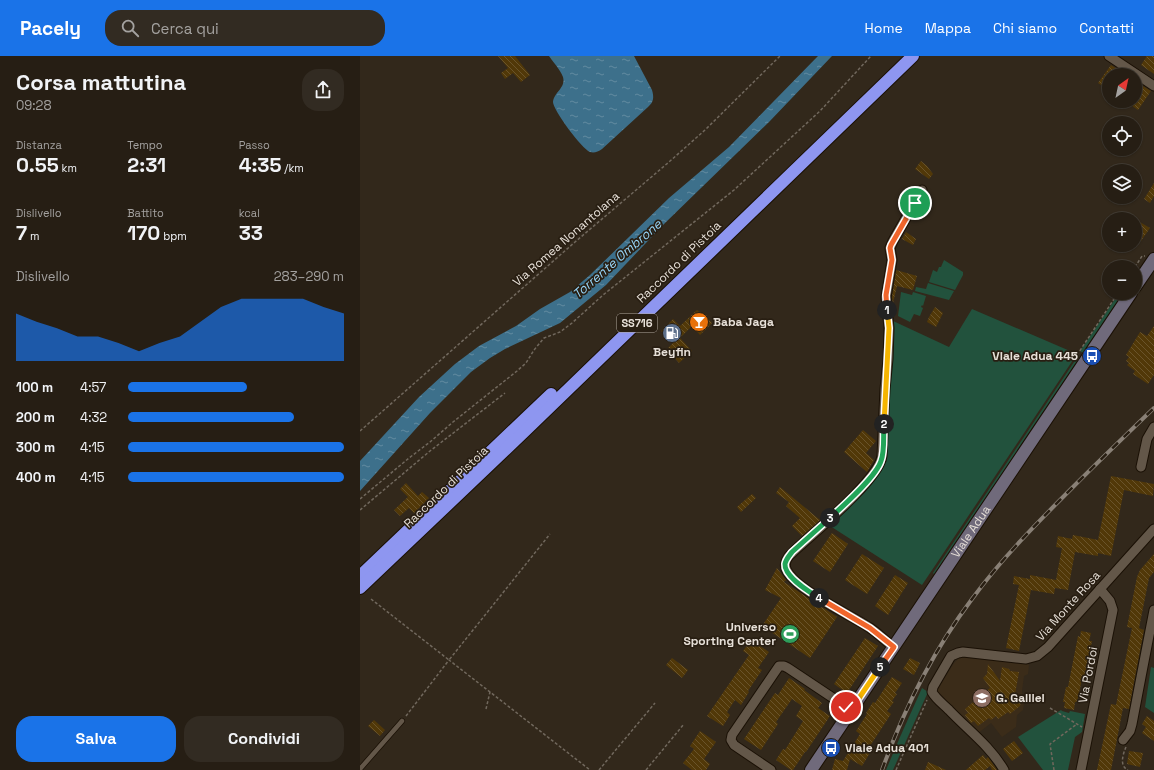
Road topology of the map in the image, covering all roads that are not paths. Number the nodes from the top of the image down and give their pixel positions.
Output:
1 (901, 56) edge
2 (913, 56) edge
3 (1109, 56) edge
4 (1154, 86) edge
5 (922, 190) dead end
6 (1154, 259) edge
7 (1142, 277) edge
8 (1126, 300) edge
9 (1154, 427) edge
10 (1141, 467) dead end
11 (1153, 534) edge
12 (360, 576) edge
13 (360, 588) edge
14 (1100, 589) junction
15 (1154, 610) edge
16 (894, 647) junction
17 (851, 710) junction
18 (402, 721) road end
19 (1123, 740) dead end
20 (360, 769) edge
21 (771, 770) edge
22 (811, 770) edge
23 (1004, 770) edge
24 (1082, 770) edge

1 - 12 highway, Raccordo di Pistoia / SS716
2 - 13 highway, Raccordo di Pistoia / SS716
3 - 4 street
5 - 16 street
6 - 7 main road
8 - 16 main road, Viale Adua
9 - 10 street
11 - 14 street, Via Monte Rosa
14 - 23 street, Via Monte Rosa
14 - 24 street, Via Pordoi
15 - 19 street
16 - 17 main road, Viale Adua
17 - 21 street
17 - 22 main road, Viale Adua
18 - 20 lane

